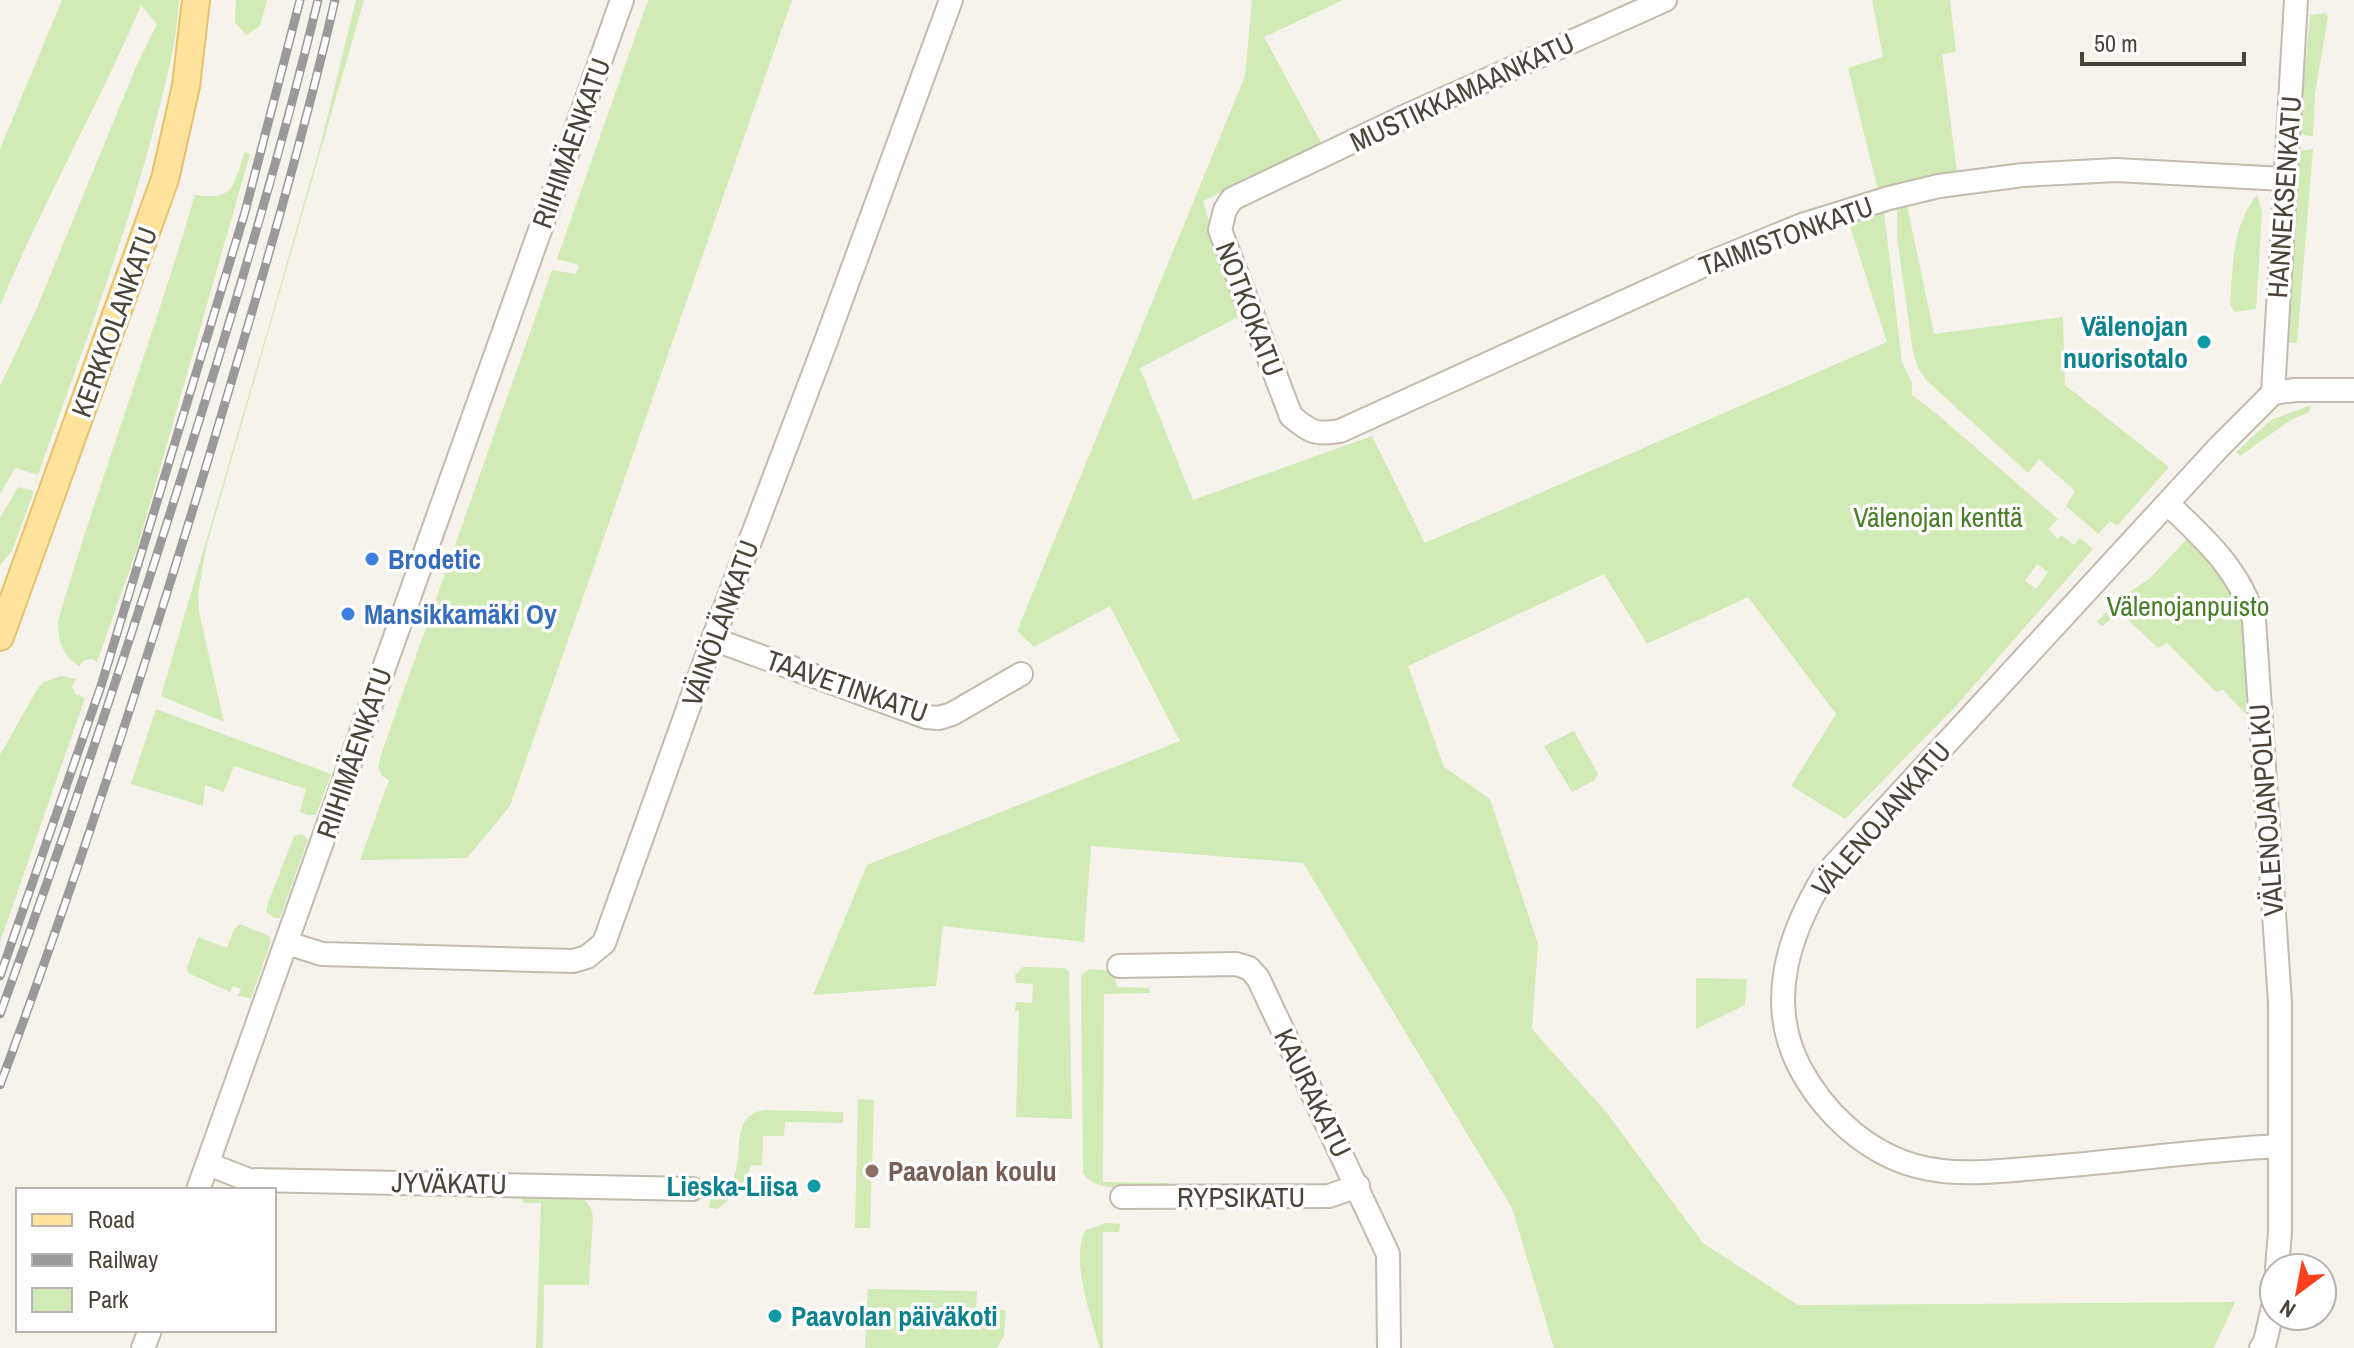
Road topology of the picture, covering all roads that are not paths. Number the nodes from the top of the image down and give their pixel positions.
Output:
1 (196, 0) edge
2 (622, 0) edge
3 (951, 0) edge
4 (1665, 0) edge
5 (2296, 0) edge
6 (2285, 179) junction
7 (1260, 186) joint
8 (2354, 390) edge
9 (2273, 393) junction
10 (1320, 434) joint
11 (2168, 504) junction
12 (6, 603) edge
13 (0, 637) edge
14 (713, 639) junction
15 (1021, 674) dead end
16 (287, 943) junction
17 (1119, 966) dead end
18 (2280, 1146) junction
19 (208, 1164) junction
20 (1358, 1186) junction
21 (199, 1188) edge
22 (692, 1189) dead end
23 (1122, 1197) dead end
24 (2278, 1252) edge
25 (1389, 1348) edge

1 - 12 main road, KERKKOLANKATU
2 - 16 street, RIIHIMÄENKATU
3 - 14 street, VÄINÖLÄNKATU
4 - 7 street, MUSTIKKAMAANKATU
5 - 6 street, HANNEKSENKATU
6 - 9 street, HANNEKSENKATU
6 - 10 street, TAIMISTONKATU
7 - 10 street, NOTKOKATU
8 - 9 street
9 - 11 street, VÄLENOJANKATU
11 - 18 street, VÄLENOJANPOLKU
11 - 18 street, VÄLENOJANKATU
12 - 13 main road, KERKKOLANKATU
14 - 15 street, TAAVETINKATU
14 - 16 street, VÄINÖLÄNKATU
16 - 19 street, RIIHIMÄENKATU
17 - 20 street, KAURAKATU
18 - 24 street, VÄLENOJANPOLKU
19 - 21 street, RIIHIMÄENKATU
19 - 22 street, JYVÄKATU
20 - 23 street, RYPSIKATU
20 - 25 street, KAURAKATU

